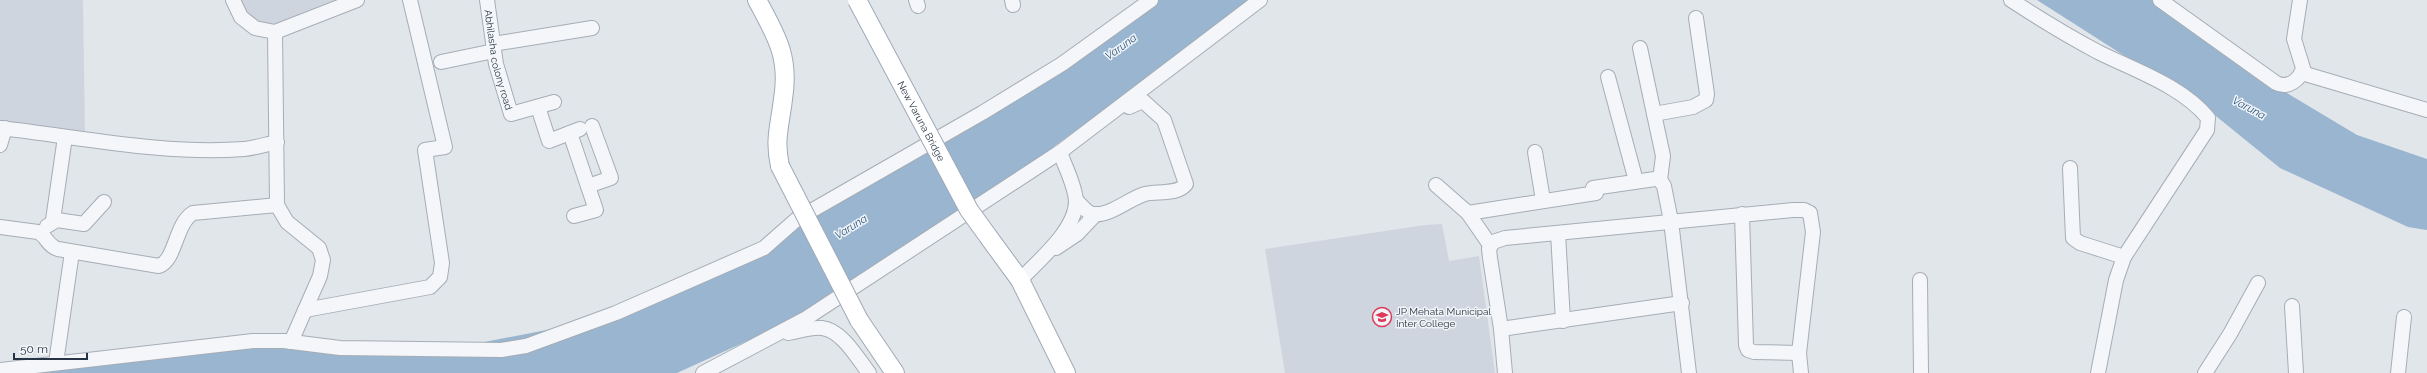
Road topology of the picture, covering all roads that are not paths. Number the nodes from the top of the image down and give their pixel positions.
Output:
1 (233, 0) edge
2 (357, 0) edge
3 (410, 0) edge
4 (487, 0) edge
5 (757, 0) edge
6 (857, 0) edge
7 (1151, 0) edge
8 (1260, 0) edge
9 (2011, 0) edge
10 (2160, 0) edge
11 (2300, 0) edge
12 (1696, 18) dead end
13 (592, 28) dead end
14 (275, 32) junction
15 (494, 48) junction
16 (1640, 48) dead end
17 (441, 62) dead end
18 (2302, 73) junction
19 (1608, 76) dead end
20 (554, 102) dead end
21 (1124, 102) junction
22 (538, 107) junction
23 (2427, 110) edge
24 (1654, 114) junction
25 (2, 128) edge
26 (581, 130) junction
27 (65, 137) junction
28 (277, 142) junction
29 (0, 145) edge
30 (1060, 152) junction
31 (1535, 152) dead end
32 (2070, 168) dead end
33 (1660, 180) junction
34 (1636, 181) junction
35 (1436, 185) dead end
36 (588, 186) junction
37 (1076, 200) junction
38 (1543, 200) junction
39 (104, 202) dead end
40 (277, 205) junction
41 (1468, 213) junction
42 (1096, 214) junction
43 (1742, 214) junction
44 (574, 216) dead end
45 (53, 220) junction
46 (1671, 221) junction
47 (0, 227) edge
48 (41, 233) junction
49 (1558, 233) junction
50 (1490, 245) junction
51 (72, 252) junction
52 (1044, 255) junction
53 (2124, 257) junction
54 (1020, 280) junction
55 (1920, 280) dead end
56 (2258, 283) dead end
57 (1682, 303) junction
58 (2292, 306) dead end
59 (304, 310) junction
60 (2404, 317) dead end
61 (1563, 321) junction
62 (1501, 329) junction
63 (776, 334) junction
64 (291, 342) junction
65 (1799, 353) junction
66 (56, 363) junction
67 (0, 370) edge
68 (703, 373) edge
69 (869, 373) edge
70 (895, 373) edge
71 (1066, 373) edge
72 (1505, 373) edge
73 (1689, 373) edge
74 (1801, 373) edge
75 (1921, 373) edge
76 (2098, 373) edge
77 (2205, 373) edge
78 (2296, 373) edge
79 (2398, 373) edge

1 - 14 street
2 - 14 street
3 - 59 street
4 - 15 street, Abhilasha colony road
5 - 70 main road, bridge
6 - 54 main road, New Varuna Bridge, bridge
7 - 64 street
8 - 21 street
9 - 53 street
10 - 18 street
11 - 18 street
12 - 24 street
13 - 15 street
14 - 28 street
15 - 17 street
15 - 22 street, Abhilasha colony road
16 - 24 street
18 - 23 street
19 - 34 street
20 - 22 street, Abhilasha colony road
21 - 30 street
21 - 42 street
22 - 26 street
24 - 33 street
25 - 27 street
25 - 29 street
26 - 36 street
26 - 36 street
27 - 28 street
27 - 45 street
28 - 40 street
30 - 37 street
30 - 63 street
31 - 38 street
32 - 53 street
33 - 34 street
33 - 46 street
34 - 38 street
35 - 41 street
36 - 44 street
37 - 42 street
37 - 52 street
38 - 41 street
39 - 45 street
40 - 51 street
40 - 59 street
41 - 50 street
42 - 52 street
43 - 46 street
43 - 65 street
43 - 65 street
45 - 48 street
46 - 49 street
46 - 57 street
47 - 48 street
48 - 51 street
49 - 50 street
49 - 61 street
50 - 62 street
51 - 66 street
52 - 54 street
53 - 76 street
54 - 71 main road, New Varuna Bridge
55 - 75 street
56 - 77 street
57 - 61 street
57 - 73 street
58 - 78 street
59 - 64 street
60 - 79 street
61 - 62 street
62 - 72 street
63 - 68 street
63 - 69 street
64 - 66 street
65 - 74 street
66 - 67 street

